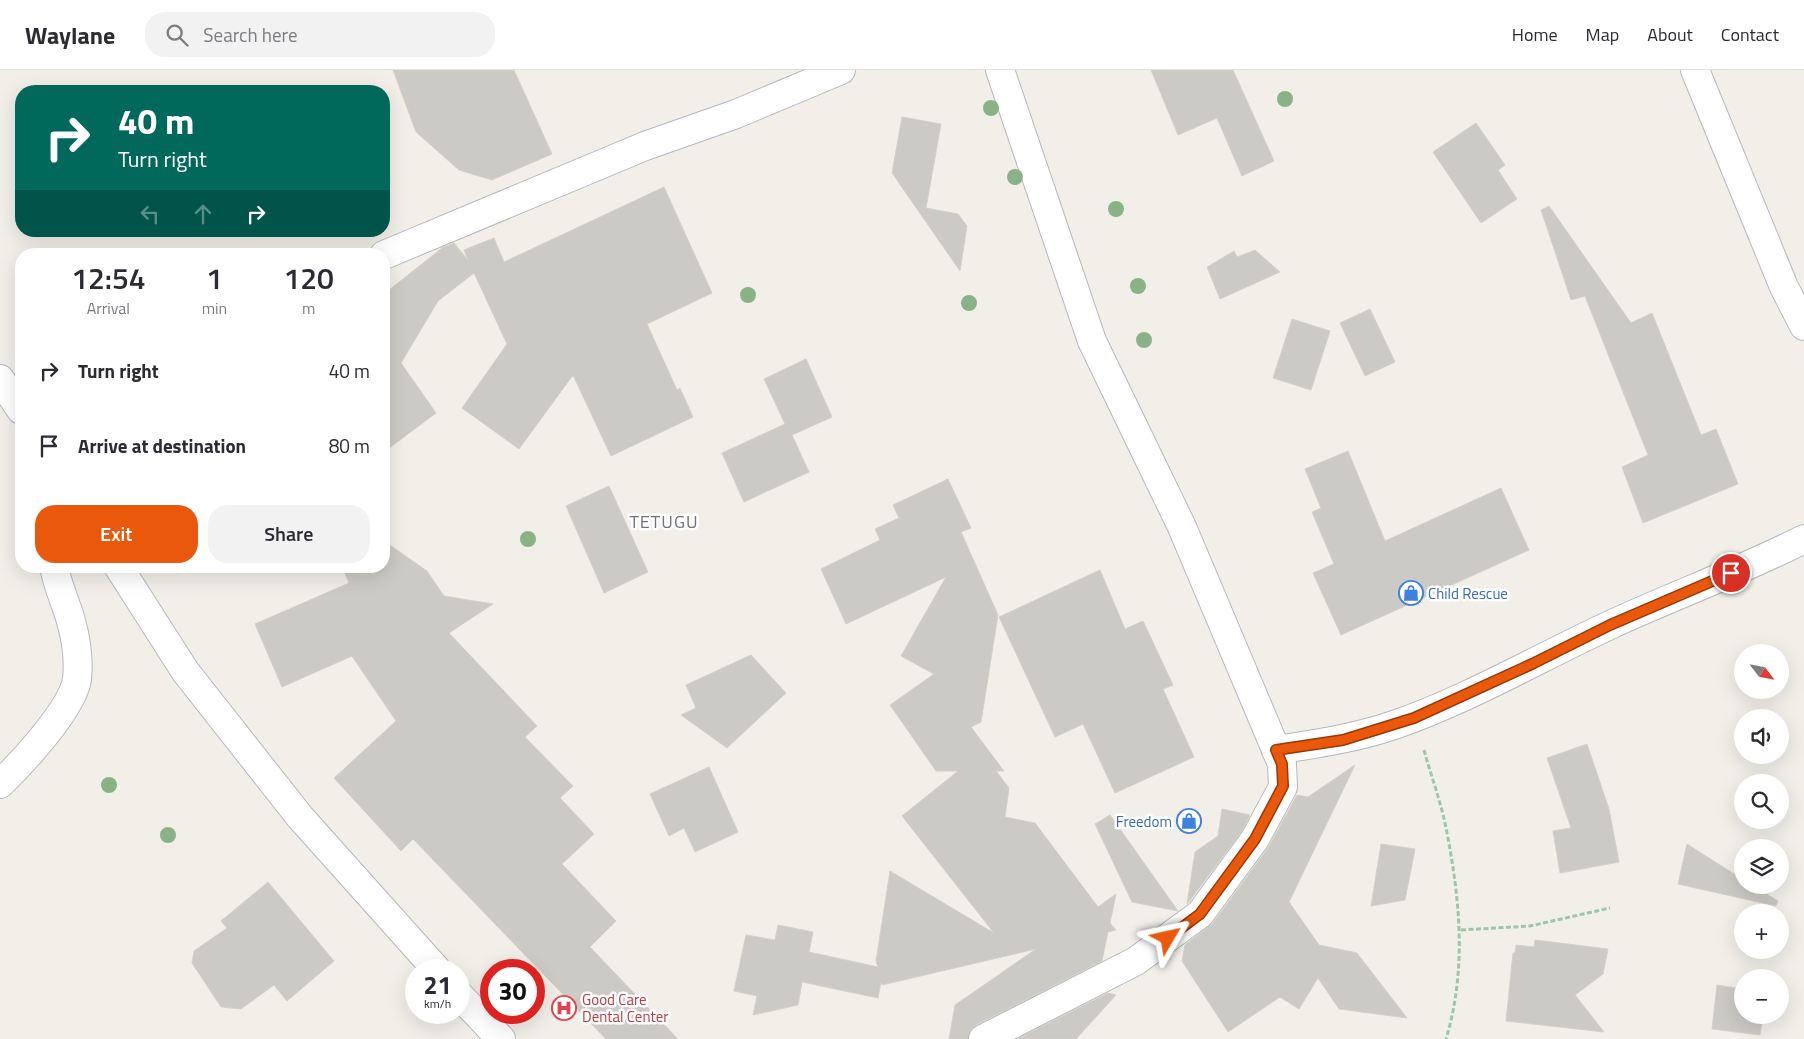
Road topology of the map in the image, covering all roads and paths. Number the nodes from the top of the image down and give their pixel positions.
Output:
1 (841, 70) edge
2 (1000, 70) edge
3 (1695, 70) edge
4 (390, 252) edge
5 (1804, 326) edge
6 (0, 379) edge
7 (15, 401) edge
8 (1804, 539) edge
9 (56, 573) edge
10 (123, 573) edge
11 (1414, 718) junction
12 (1276, 750) junction
13 (0, 784) edge
14 (1610, 908) dead end
15 (1461, 930) junction
16 (427, 959) edge
17 (470, 1006) edge
18 (501, 1039) edge
19 (984, 1039) edge
20 (1446, 1039) edge

1 - 4 street
2 - 12 street
3 - 5 street
6 - 7 street
8 - 11 street
9 - 13 street
10 - 16 street
11 - 12 street
11 - 15 path
12 - 19 street
14 - 15 path
15 - 20 path
17 - 18 street

